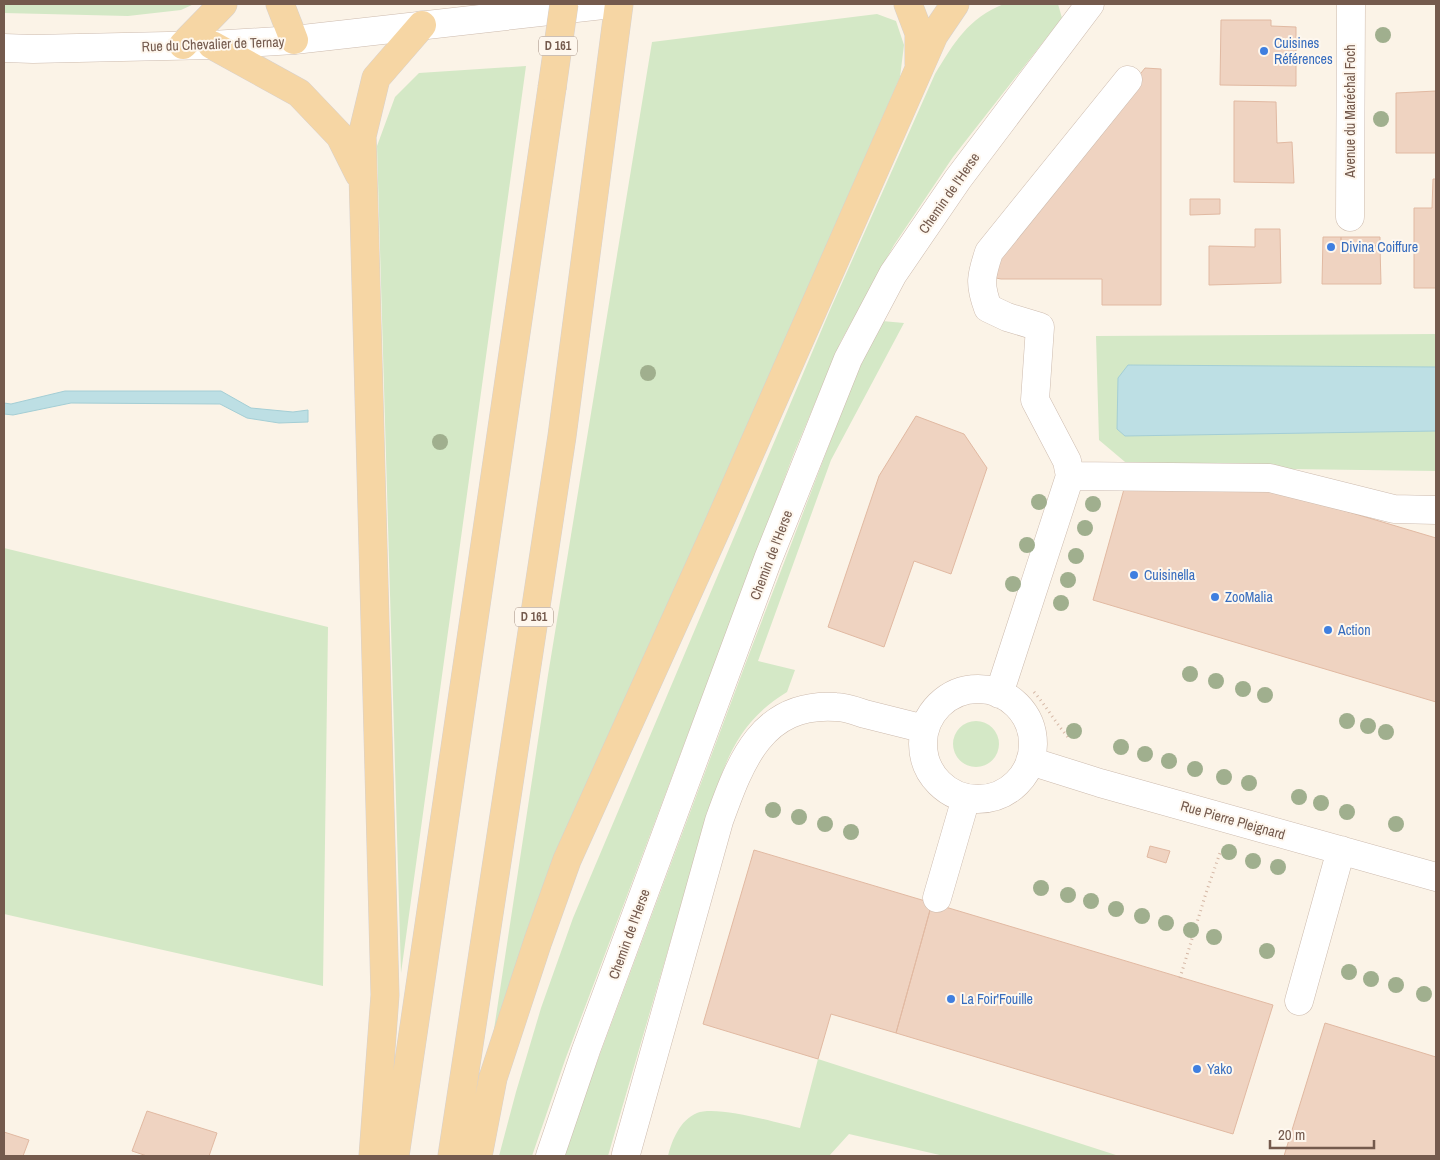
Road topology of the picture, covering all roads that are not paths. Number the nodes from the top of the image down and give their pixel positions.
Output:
1 (222, 4) edge
2 (280, 4) edge
3 (564, 4) edge
4 (612, 4) edge
5 (619, 4) edge
6 (908, 4) edge
7 (955, 4) edge
8 (1090, 4) edge
9 (1350, 4) edge
10 (422, 25) junction
11 (294, 40) junction
12 (183, 45) junction
13 (212, 45) junction
14 (4, 48) edge
15 (919, 68) junction
16 (1128, 80) dead end
17 (363, 181) junction
18 (1350, 217) dead end
19 (1070, 476) junction
20 (1436, 510) edge
21 (999, 694) junction
22 (925, 729) junction
23 (1030, 761) junction
24 (966, 798) junction
25 (1341, 850) junction
26 (1436, 876) edge
27 (938, 898) dead end
28 (1299, 1002) dead end
29 (626, 1154) dead end
30 (373, 1156) edge
31 (395, 1156) edge
32 (452, 1156) edge
33 (478, 1156) edge
34 (550, 1156) edge

1 - 12 main road
2 - 11 main road
3 - 31 main road, D 161, bridge
4 - 10 street, Rue du Chevalier de Ternay
5 - 32 main road, D 161
6 - 15 main road
7 - 15 main road
8 - 34 street, Chemin de l'Herse
9 - 18 street, Avenue du Maréchal Foch
10 - 11 street, Rue du Chevalier de Ternay
10 - 17 main road
11 - 13 street, Rue du Chevalier de Ternay
12 - 13 street, Rue du Chevalier de Ternay
12 - 14 street, Rue du Chevalier de Ternay
13 - 17 main road
15 - 33 main road
16 - 19 street
17 - 30 main road
19 - 20 street
19 - 21 street
21 - 22 street
21 - 23 street
22 - 24 street
22 - 29 street
23 - 24 street
23 - 25 street, Rue Pierre Pleignard
24 - 27 street
25 - 26 street, Rue Pierre Pleignard
25 - 28 street

